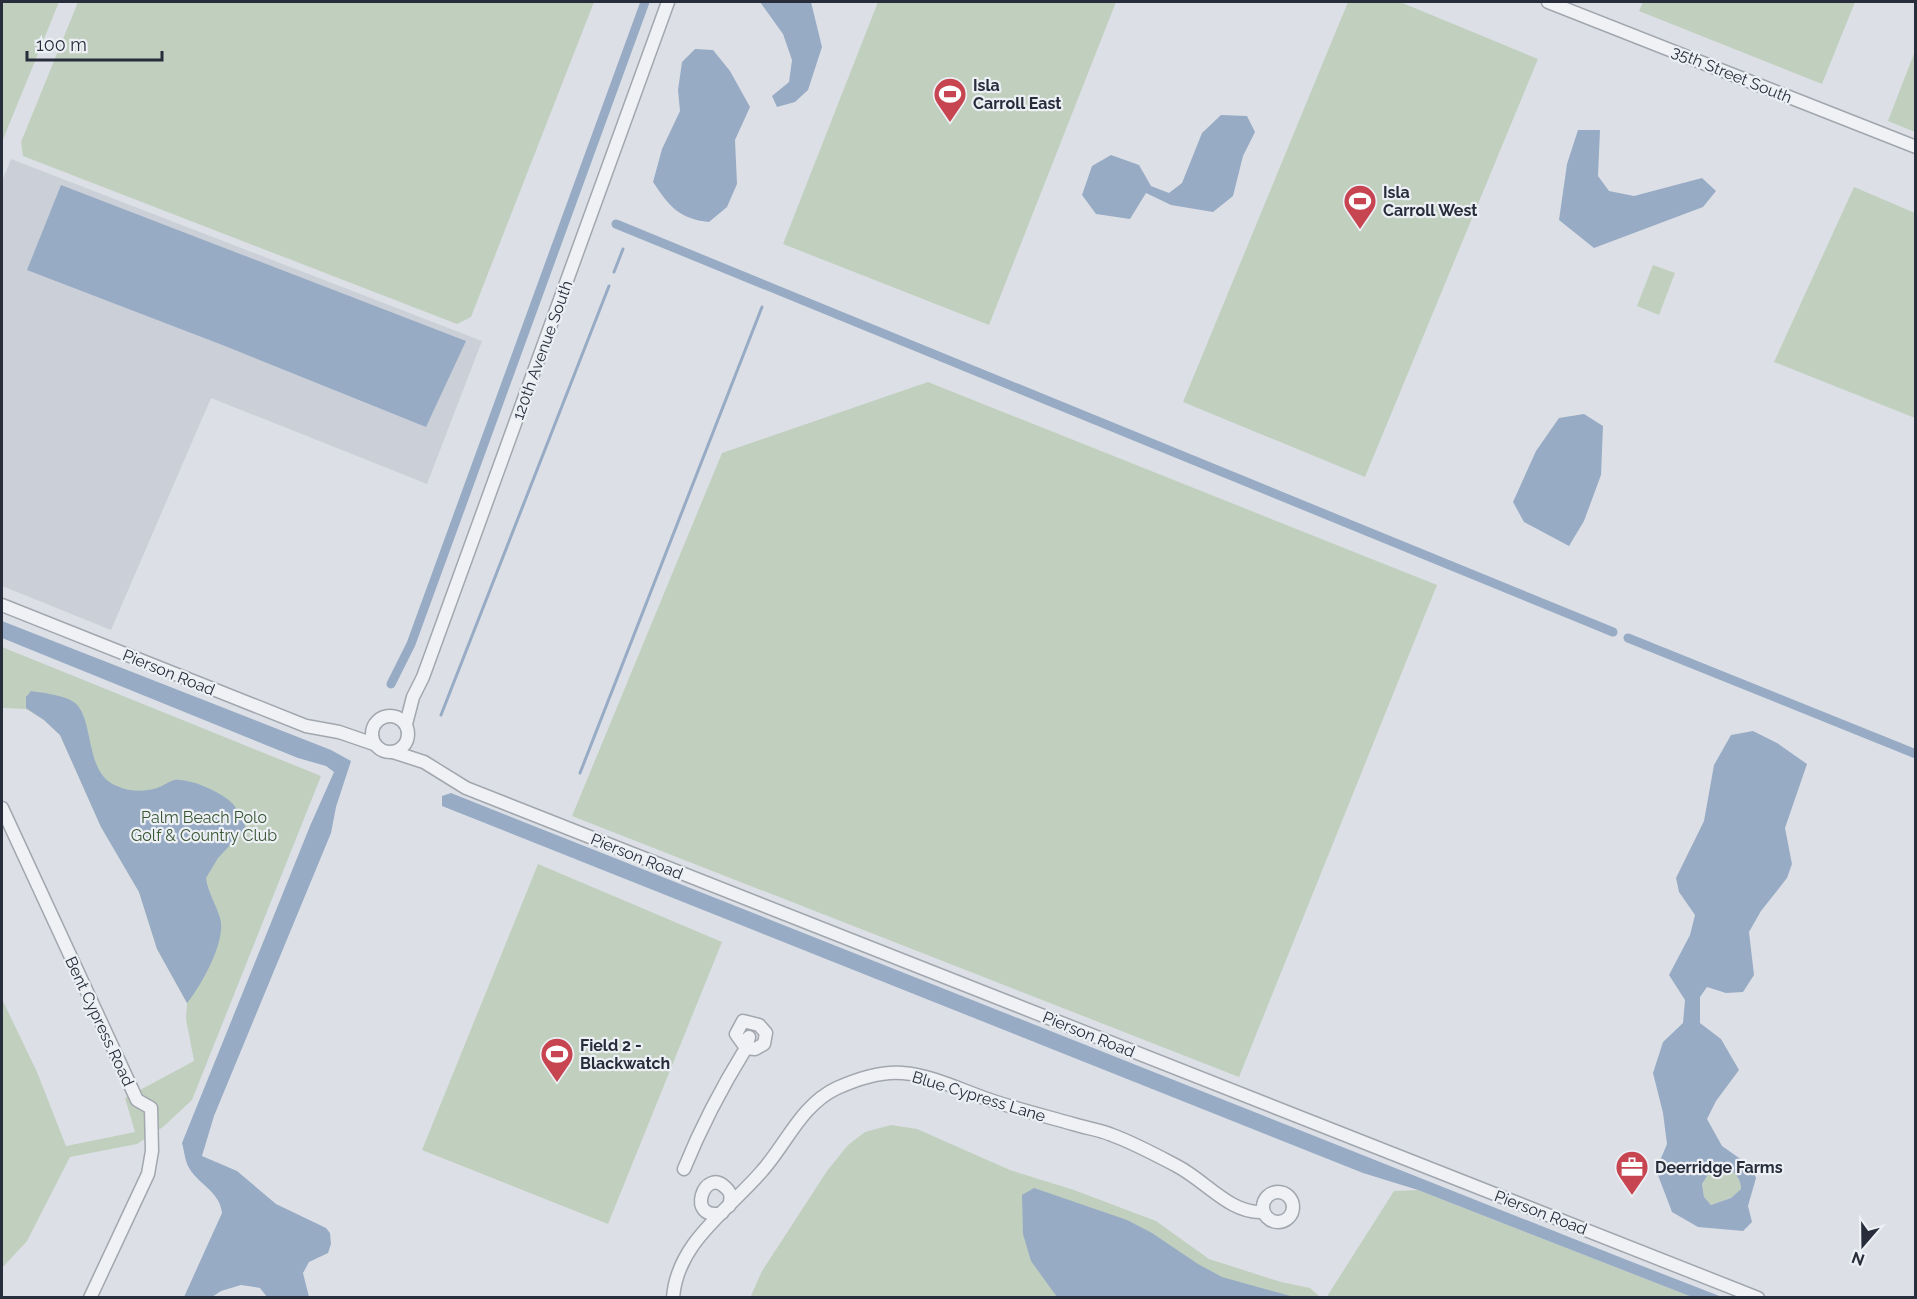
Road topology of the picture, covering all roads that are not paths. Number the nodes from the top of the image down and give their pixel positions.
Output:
1 (668, 2) edge
2 (1548, 2) edge
3 (1916, 147) edge
4 (2, 605) edge
5 (413, 697) junction
6 (393, 715) junction
7 (406, 724) junction
8 (373, 726) junction
9 (339, 732) junction
10 (408, 738) junction
11 (374, 744) junction
12 (393, 752) junction
13 (424, 762) junction
14 (2, 808) edge
15 (748, 1042) dead end
16 (684, 1169) dead end
17 (1263, 1212) dead end
18 (90, 1298) edge
19 (673, 1298) edge
20 (1758, 1298) edge

1 - 5 street, 120th Avenue South
2 - 3 street, 35th Street South
4 - 9 street, Pierson Road
5 - 6 street, 120th Avenue South
5 - 7 street, 120th Avenue South
6 - 7 street
6 - 8 street
7 - 10 street
8 - 9 street, Pierson Road
8 - 11 street
9 - 11 street, Pierson Road
10 - 12 street
10 - 13 street, Pierson Road
11 - 12 street
12 - 13 street, Pierson Road
13 - 20 street, Pierson Road
14 - 18 street, Bent Cypress Road
15 - 16 street
17 - 19 street, Blue Cypress Lane

